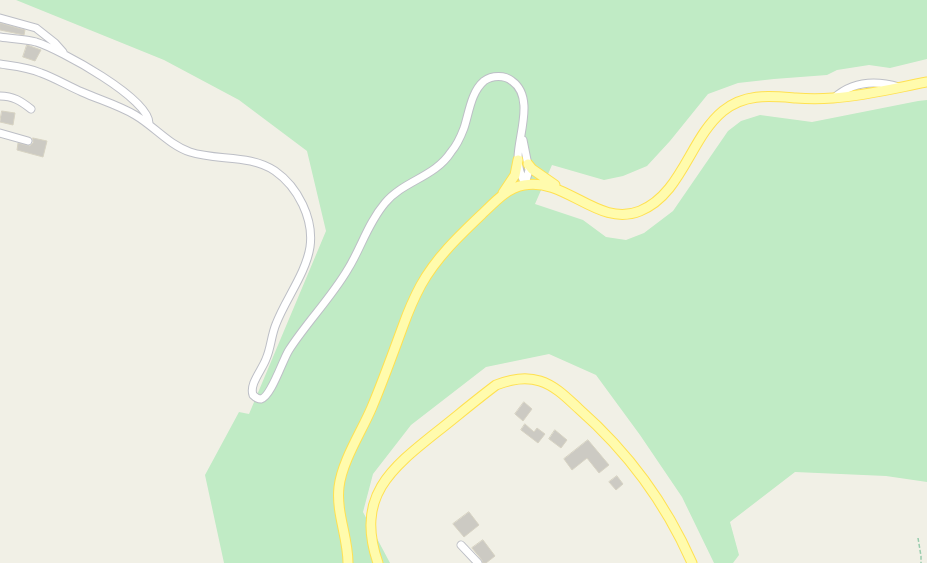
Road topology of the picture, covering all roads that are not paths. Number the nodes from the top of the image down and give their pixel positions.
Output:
1 (0, 18) edge
2 (0, 37) edge
3 (67, 57) junction
4 (0, 64) edge
5 (927, 82) edge
6 (0, 96) edge
7 (31, 109) dead end
8 (149, 124) junction
9 (0, 133) edge
10 (522, 136) junction
11 (28, 141) dead end
12 (518, 160) junction
13 (528, 164) junction
14 (525, 184) junction
15 (561, 190) junction
16 (500, 197) junction
17 (461, 545) dead end
18 (348, 563) edge
19 (378, 563) edge
20 (478, 563) edge
21 (692, 563) edge

1 - 3 street
2 - 3 street
3 - 8 street
4 - 8 street
5 - 15 main road
6 - 7 street
8 - 10 street
9 - 11 street
10 - 12 street
10 - 13 street
12 - 14 street
12 - 16 main road
13 - 14 street
13 - 15 main road
14 - 15 main road
14 - 16 main road
16 - 18 main road
17 - 20 street
19 - 21 main road

